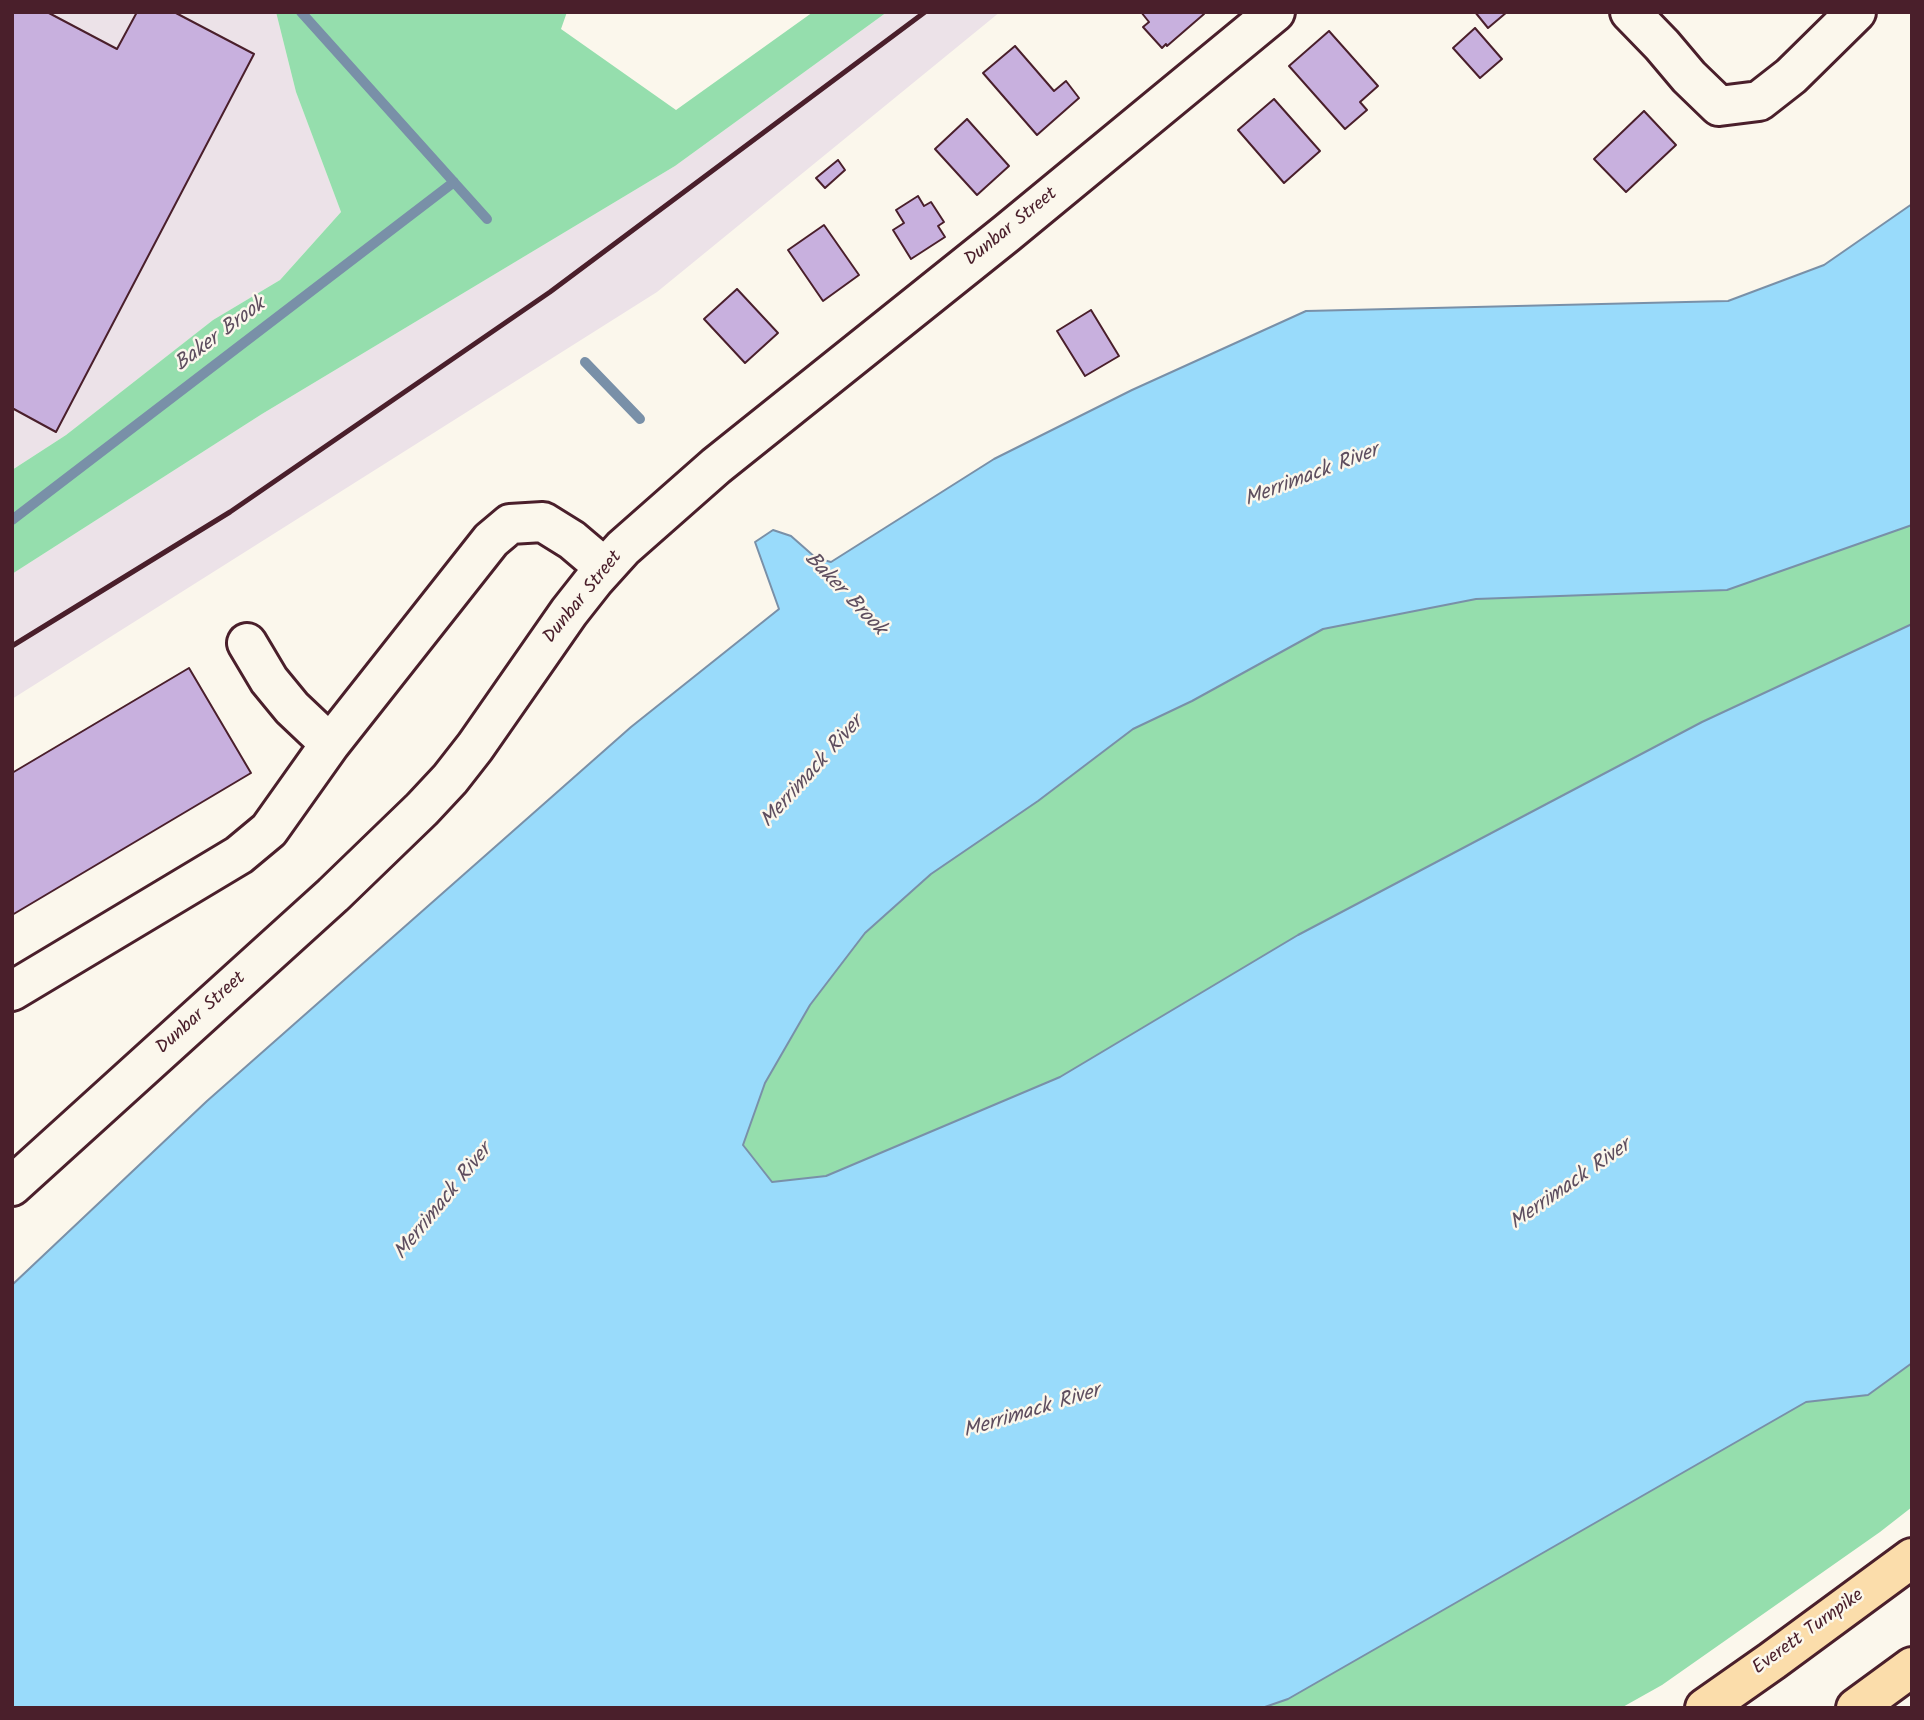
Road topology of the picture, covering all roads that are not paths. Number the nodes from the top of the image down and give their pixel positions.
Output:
1 (1276, 12) edge
2 (1630, 12) edge
3 (1856, 12) edge
4 (605, 568) junction
5 (247, 643) dead end
6 (330, 744) junction
7 (12, 992) edge
8 (12, 1186) edge
9 (1912, 1558) edge
10 (1912, 1667) edge
11 (1705, 1708) edge
12 (1856, 1708) edge

1 - 4 street, Dunbar Street
2 - 3 street
4 - 6 street
4 - 8 street, Dunbar Street
5 - 6 street
6 - 7 street
9 - 11 highway, Everett Turnpike
10 - 12 highway

